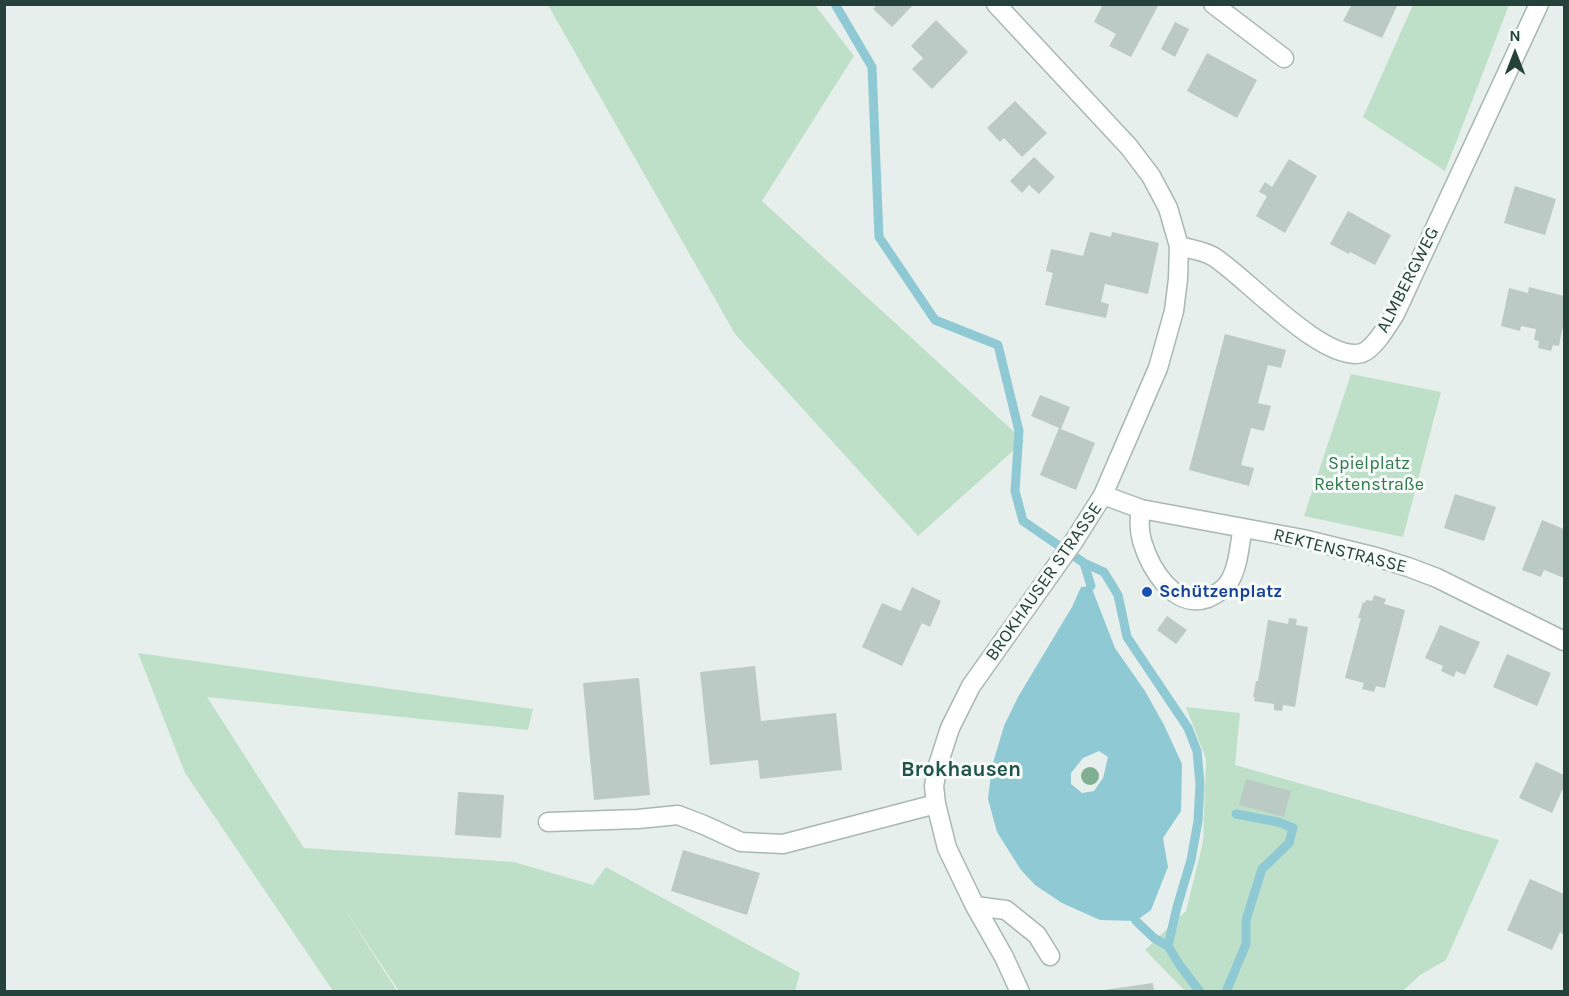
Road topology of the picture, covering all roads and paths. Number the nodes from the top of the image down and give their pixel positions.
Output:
1 (996, 4) edge
2 (1213, 4) edge
3 (1539, 4) edge
4 (1284, 58) dead end
5 (1179, 246) junction
6 (1103, 495) junction
7 (1141, 509) junction
8 (1243, 528) junction
9 (1564, 641) edge
10 (936, 804) junction
11 (548, 822) dead end
12 (975, 906) junction
13 (1050, 956) dead end
14 (1020, 992) edge

1 - 5 street, BROKHAUSER STRASSE
2 - 4 street
3 - 5 street, ALMBERGWEG
5 - 6 street, BROKHAUSER STRASSE
6 - 7 street, REKTENSTRASSE
6 - 10 street, BROKHAUSER STRASSE
7 - 8 street, REKTENSTRASSE
7 - 8 street
8 - 9 street, REKTENSTRASSE
10 - 11 street
10 - 12 street, BROKHAUSER STRASSE
12 - 13 street
12 - 14 street, BROKHAUSER STRASSE

